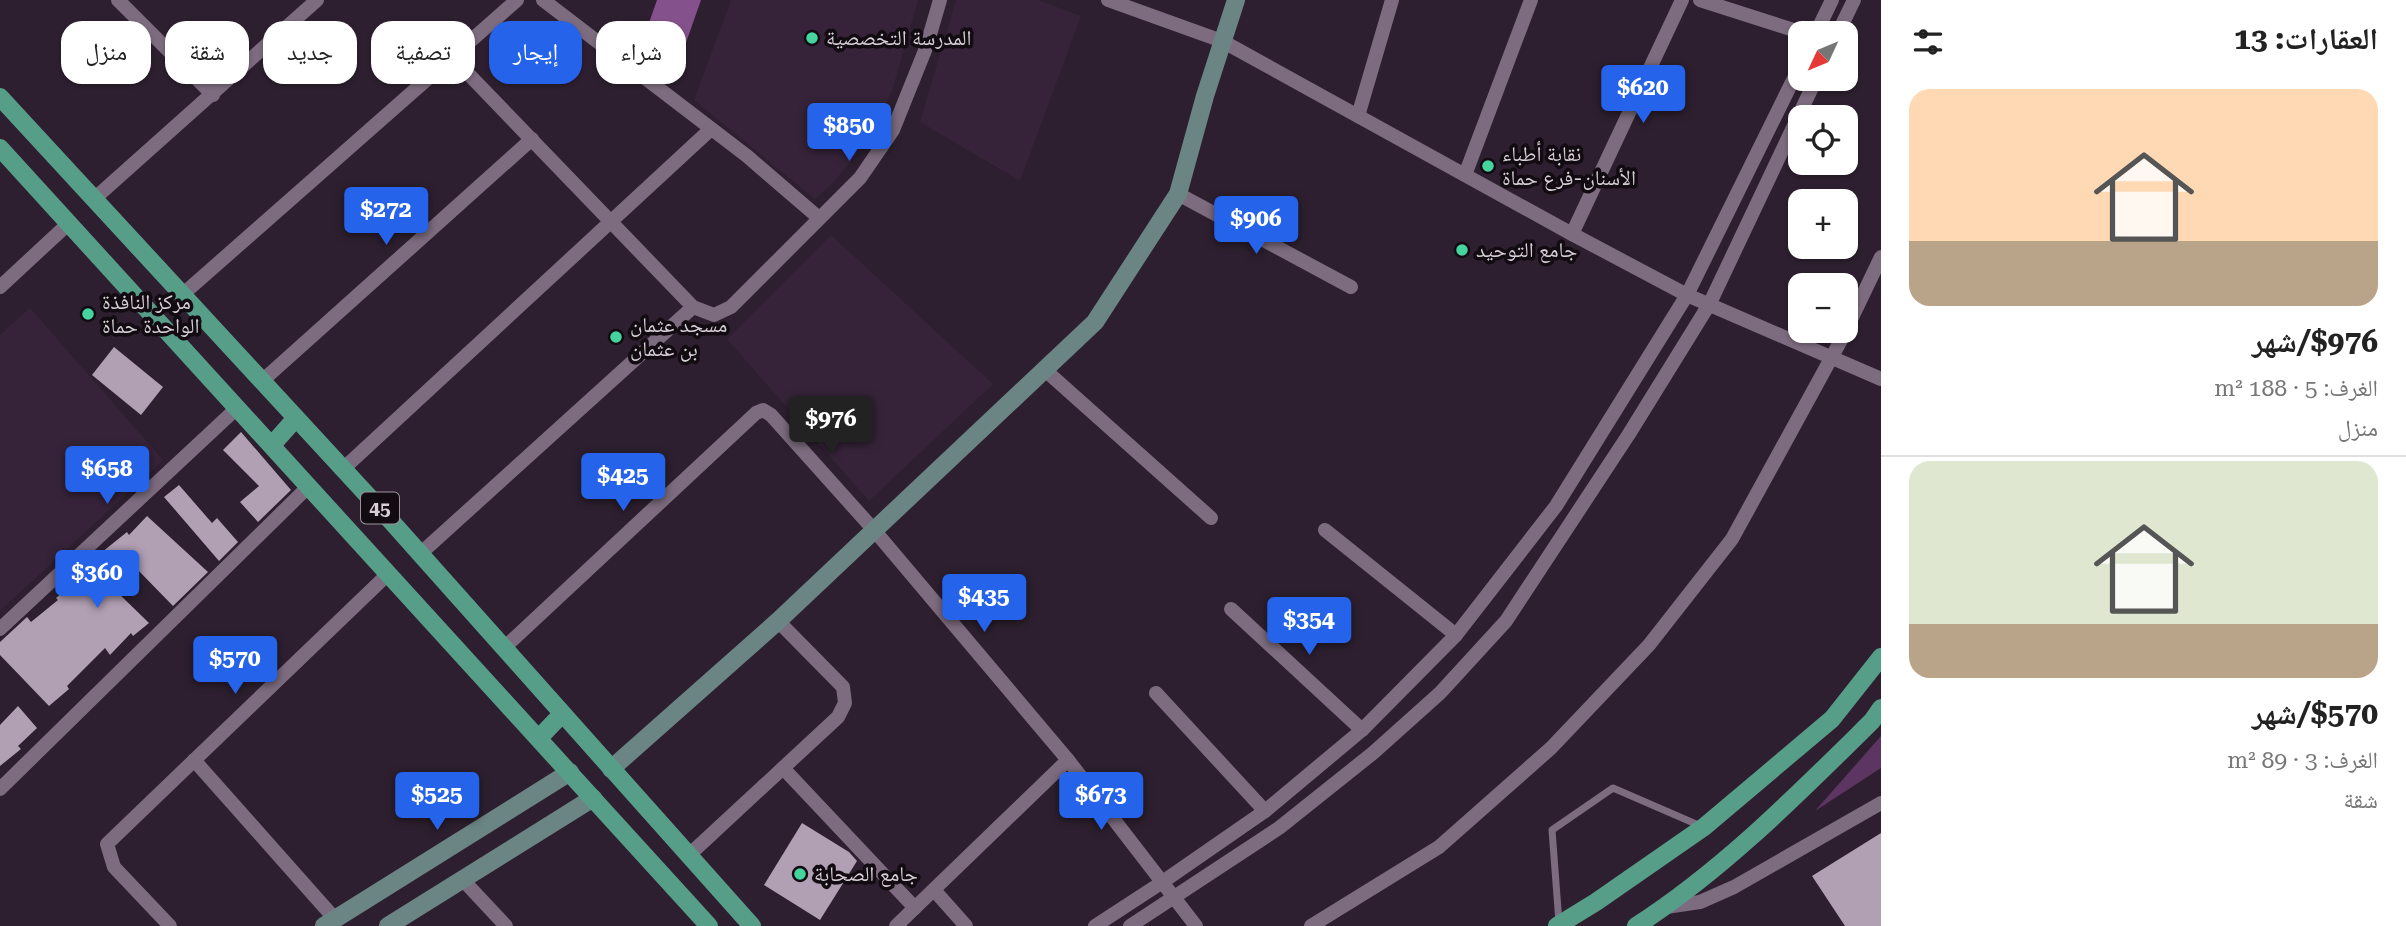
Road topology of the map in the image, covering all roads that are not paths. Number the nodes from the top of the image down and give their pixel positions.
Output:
1 (119, 0) edge
2 (317, 0) edge
3 (517, 0) edge
4 (542, 0) edge
5 (940, 0) edge
6 (1108, 0) edge
7 (1237, 0) edge
8 (1392, 0) edge
9 (1531, 0) edge
10 (1682, 0) edge
11 (1700, 0) edge
12 (1832, 0) edge
13 (1854, 0) edge
14 (1822, 21) edge
15 (1844, 21) edge
16 (1788, 28) edge
17 (475, 38) edge
18 (1222, 41) junction
19 (475, 80) edge
20 (423, 84) edge
21 (1788, 90) edge
22 (1810, 91) edge
23 (213, 95) junction
24 (0, 97) edge
25 (1358, 116) junction
26 (711, 129) junction
27 (533, 139) junction
28 (0, 148) edge
29 (1465, 175) junction
30 (1178, 194) junction
31 (94, 200) junction
32 (820, 218) junction
33 (613, 222) junction
34 (68, 224) junction
35 (1572, 234) junction
36 (1881, 257) edge
37 (0, 287) edge
38 (1351, 287) dead end
39 (182, 295) junction
40 (1687, 295) junction
41 (1710, 303) junction
42 (1858, 305) edge
43 (693, 307) junction
44 (1839, 343) edge
45 (1832, 356) junction
46 (1045, 370) junction
47 (1881, 379) edge
48 (262, 381) junction
49 (237, 408) junction
50 (296, 418) junction
51 (272, 446) junction
52 (343, 469) junction
53 (309, 486) junction
54 (1211, 518) dead end
55 (874, 530) junction
56 (1325, 530) dead end
57 (420, 554) junction
58 (388, 574) junction
59 (1231, 609) dead end
60 (778, 621) junction
61 (0, 629) edge
62 (1456, 635) junction
63 (504, 648) junction
64 (1881, 657) edge
65 (1156, 693) dead end
66 (1881, 709) edge
67 (562, 714) junction
68 (1362, 730) junction
69 (539, 738) junction
70 (194, 760) junction
71 (1068, 760) junction
72 (783, 768) junction
73 (611, 769) junction
74 (570, 772) junction
75 (0, 789) edge
76 (593, 798) junction
77 (1881, 803) edge
78 (1265, 811) junction
79 (1704, 827) junction
80 (688, 856) junction
81 (462, 879) junction
82 (1161, 883) junction
83 (934, 890) junction
84 (1174, 898) junction
85 (728, 900) junction
86 (1665, 907) junction
87 (915, 908) junction
88 (330, 923) edge
89 (708, 924) edge
90 (1558, 925) edge
91 (170, 926) edge
92 (387, 926) edge
93 (506, 926) edge
94 (752, 926) edge
95 (896, 926) edge
96 (966, 926) edge
97 (1095, 926) edge
98 (1130, 926) edge
99 (1196, 926) edge
100 (1311, 926) edge
101 (1636, 926) edge

1 - 23 street
2 - 23 street
3 - 17 street
4 - 26 street
5 - 32 street
6 - 18 street
7 - 18 street
8 - 25 street
9 - 29 street
10 - 35 street
11 - 16 street
12 - 14 street
13 - 15 street
18 - 25 street
18 - 30 street
19 - 27 street
20 - 39 street
21 - 40 street
22 - 41 street
23 - 31 street
24 - 31 main road, 45
25 - 29 street
26 - 32 street
26 - 33 street
27 - 33 street
27 - 48 street
28 - 34 main road, 45
29 - 35 street
30 - 38 street
30 - 46 street
31 - 39 main road, 45
32 - 43 street
33 - 43 street
33 - 52 street
34 - 37 street
34 - 49 main road, 45
35 - 40 street
36 - 42 street
39 - 48 main road, 45
40 - 41 street
40 - 62 street
41 - 45 street
41 - 84 street
43 - 57 street
44 - 45 street
45 - 47 street
45 - 100 street
46 - 54 street
46 - 55 street
48 - 50 main road, 45
49 - 51 main road, 45
49 - 61 street
50 - 51 main road
50 - 52 main road, 45
51 - 53 main road, 45
52 - 57 main road, 45
53 - 58 main road, 45
53 - 75 street
55 - 60 street
55 - 63 street
55 - 71 street
56 - 62 street
57 - 63 main road, 45
58 - 69 main road, 45
58 - 70 street
59 - 68 street
60 - 72 street
60 - 73 street
62 - 68 street
63 - 67 main road, 45
64 - 79 main road
65 - 78 street
66 - 86 main road
67 - 69 main road
67 - 73 main road, 45
68 - 78 street
69 - 74 main road, 45
70 - 88 street
70 - 91 street
71 - 82 street
71 - 83 street
72 - 80 street
72 - 87 street
73 - 80 main road, 45
74 - 76 main road, 45
74 - 88 street
76 - 81 street
76 - 89 main road, 45
77 - 86 street
78 - 82 street
79 - 90 main road
79 - 90 lane
80 - 85 main road, 45
81 - 92 street
81 - 93 street
82 - 84 street
82 - 97 street
83 - 87 street
83 - 96 street
84 - 98 street
84 - 99 street
85 - 89 main road
85 - 94 main road, 45
86 - 101 main road
87 - 95 street

